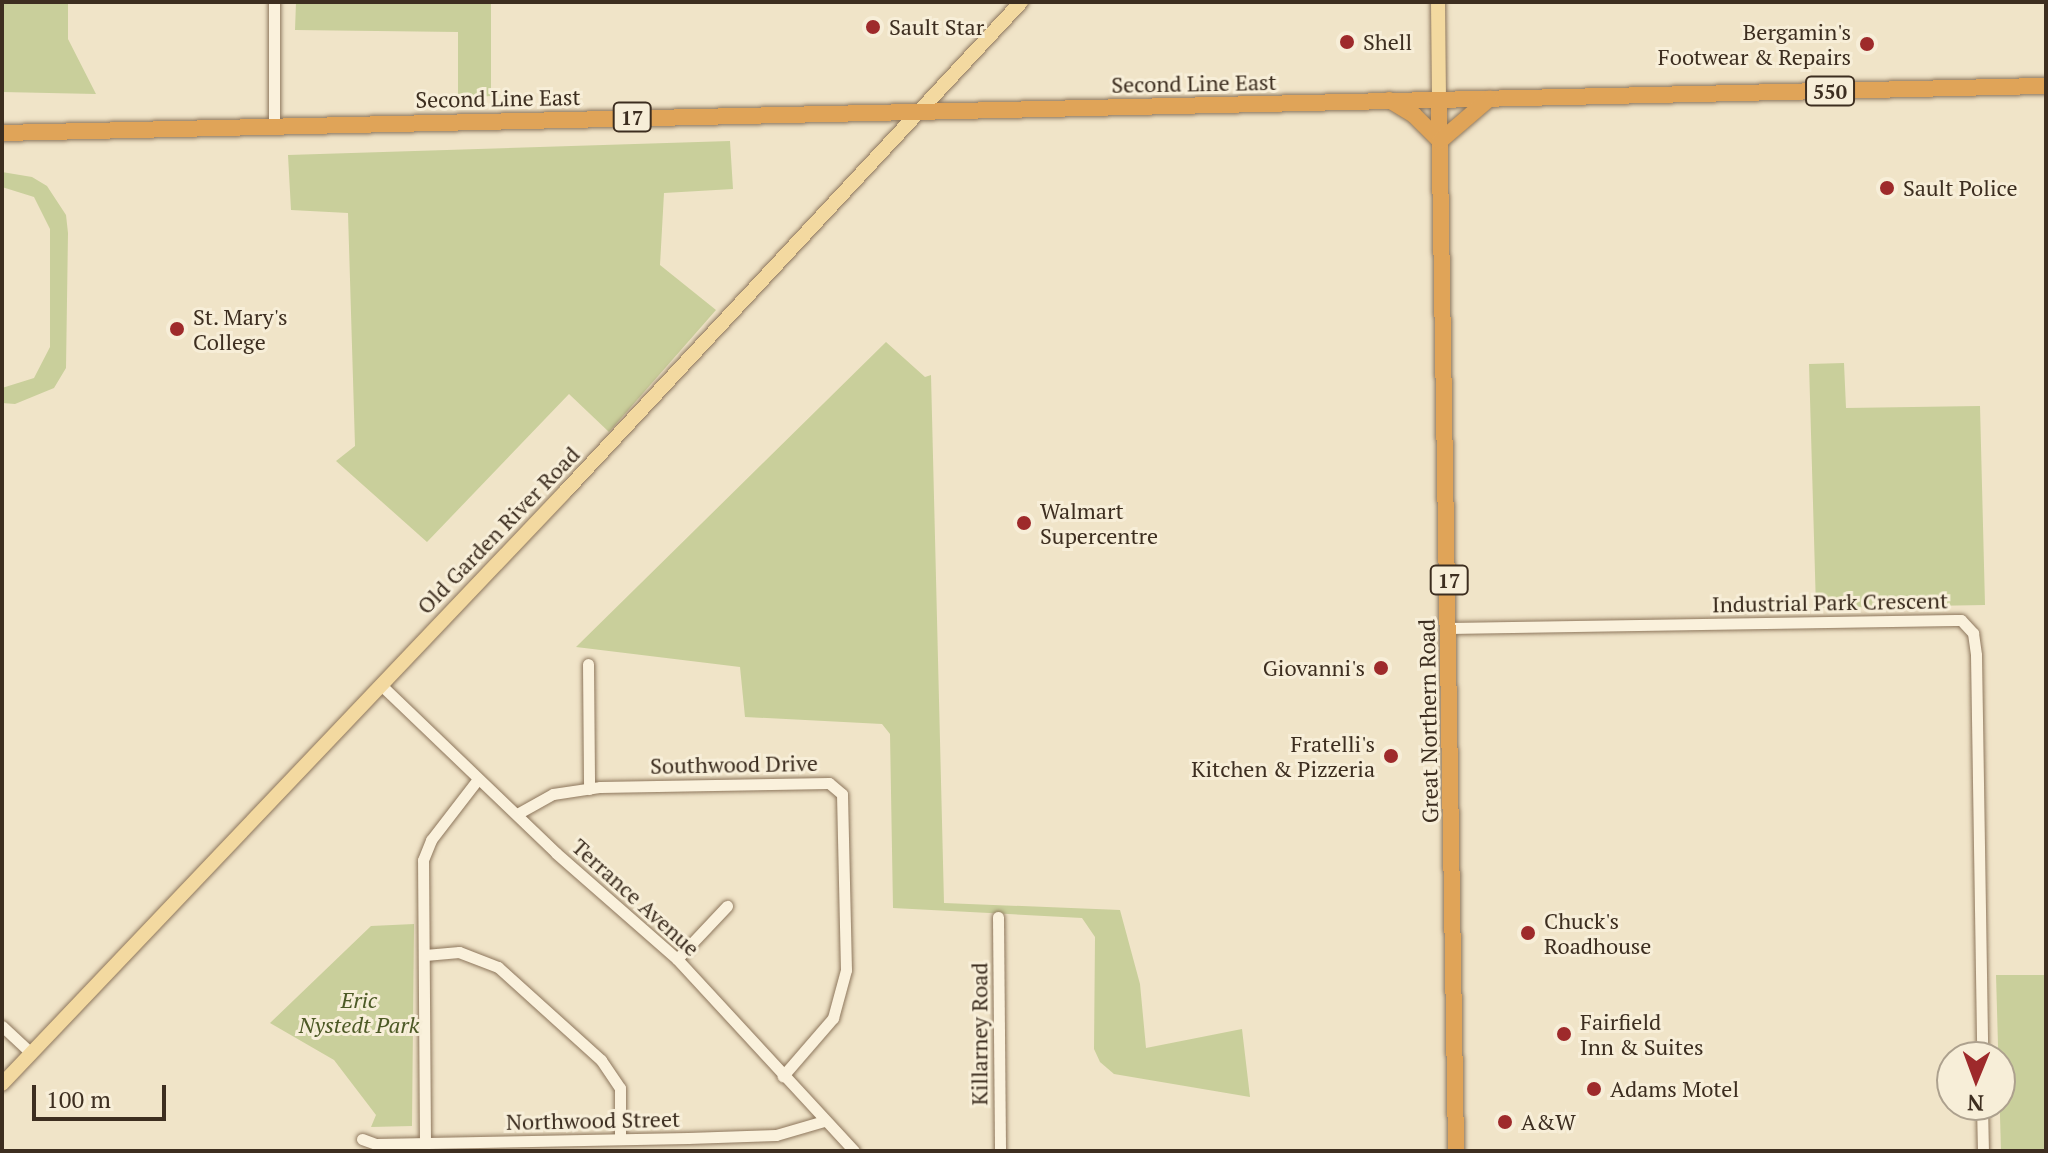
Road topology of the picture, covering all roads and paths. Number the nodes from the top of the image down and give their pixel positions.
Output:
1 (274, 2) edge
2 (1021, 2) edge
3 (1438, 2) edge
4 (2046, 86) edge
5 (1490, 99) junction
6 (1389, 100) junction
7 (1439, 100) junction
8 (920, 111) junction
9 (273, 126) junction
10 (2, 133) edge
11 (1440, 141) junction
12 (1449, 628) junction
13 (588, 664) dead end
14 (380, 684) junction
15 (478, 779) junction
16 (589, 789) junction
17 (517, 814) junction
18 (727, 906) dead end
19 (998, 917) dead end
20 (425, 955) junction
21 (677, 959) junction
22 (2, 1026) edge
23 (1982, 1041) edge
24 (31, 1053) junction
25 (783, 1076) junction
26 (2, 1084) edge
27 (824, 1121) junction
28 (1982, 1121) edge
29 (620, 1138) junction
30 (362, 1139) dead end
31 (425, 1141) junction
32 (854, 1151) edge
33 (1000, 1151) edge
34 (1456, 1151) edge
35 (1983, 1151) edge

1 - 9 street
2 - 8 main road, Old Garden River Road
3 - 7 main road, Great Northern Road
4 - 5 highway, Second Line East / 550
5 - 7 highway, Second Line East / 550
5 - 11 highway
6 - 7 highway, Second Line East / 17
6 - 8 highway, Second Line East / 17
6 - 11 highway
7 - 11 highway, Great Northern Road / 17
8 - 9 highway, Second Line East / 17
8 - 14 main road, Old Garden River Road
9 - 10 highway, Second Line East / 17
11 - 12 highway, Great Northern Road / 17
12 - 23 street, Industrial Park Crescent
12 - 34 highway, Great Northern Road / 17
13 - 16 street
14 - 15 street, Terrance Avenue
14 - 24 main road, Old Garden River Road
15 - 17 street, Terrance Avenue
15 - 20 street
16 - 17 street, Southwood Drive
16 - 25 street, Southwood Drive
17 - 21 street, Terrance Avenue
18 - 21 street
19 - 33 street, Killarney Road
20 - 29 street
20 - 31 street
21 - 25 street, Terrance Avenue
22 - 24 street
24 - 26 main road, Old Garden River Road
25 - 27 street, Terrance Avenue
27 - 29 street, Northwood Street
27 - 32 street, Terrance Avenue
28 - 35 street
29 - 31 street, Northwood Street
30 - 31 street, Northwood Street

